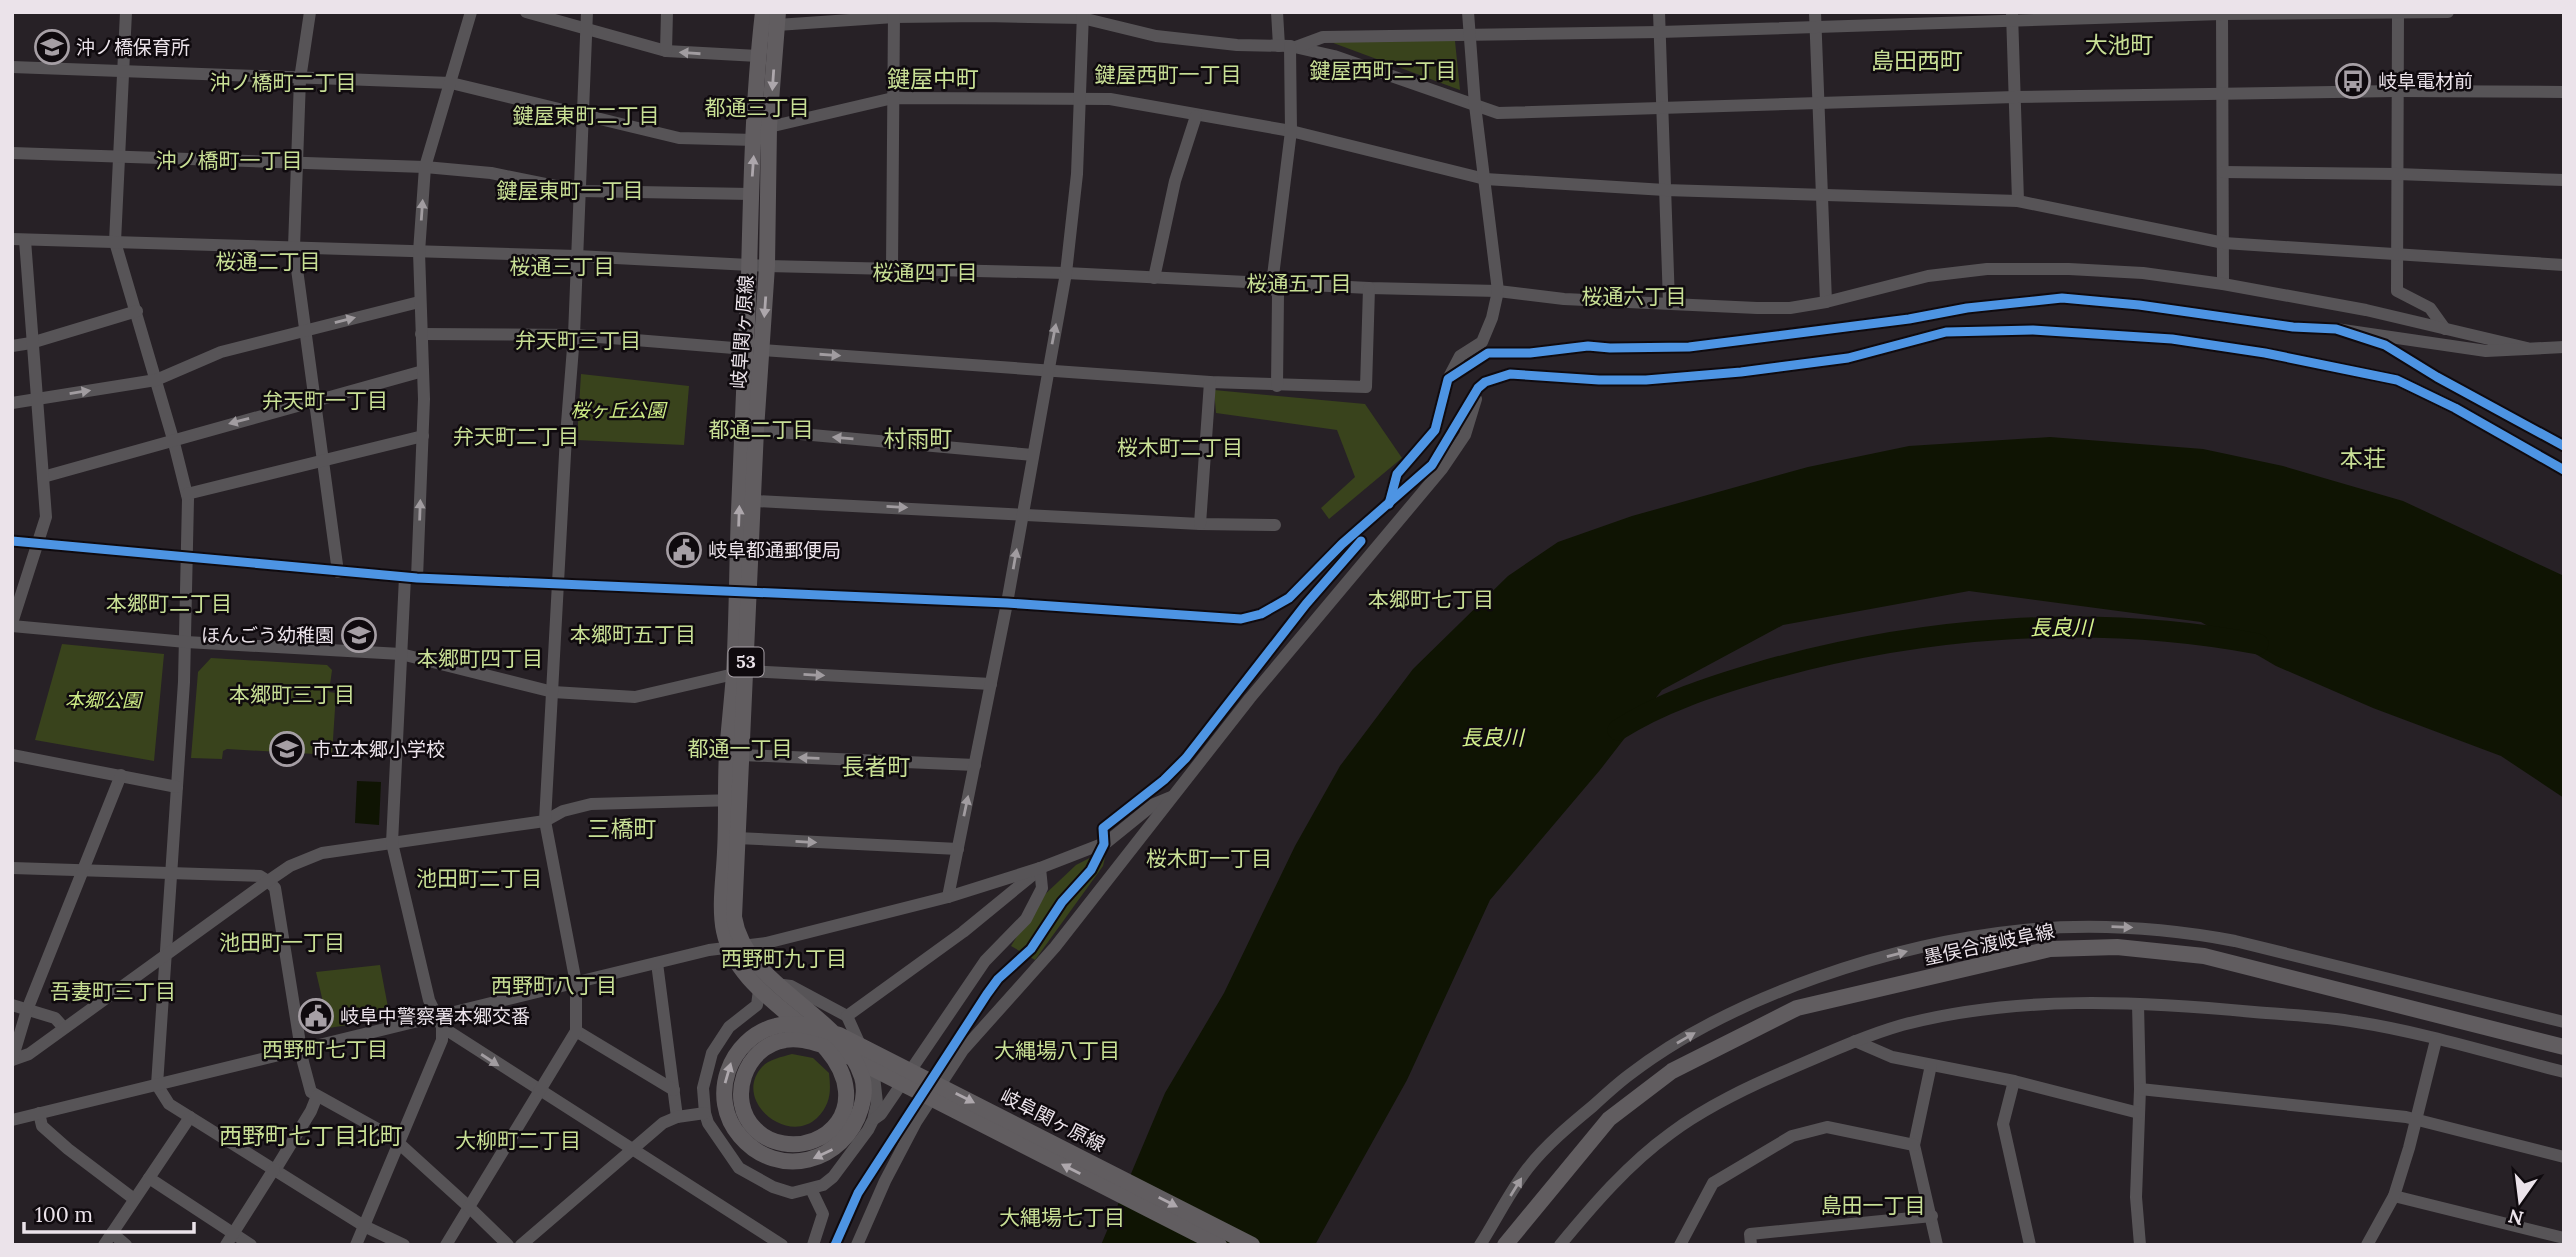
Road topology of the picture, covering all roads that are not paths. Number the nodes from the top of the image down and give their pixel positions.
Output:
1 (126, 12) edge
2 (310, 12) edge
3 (471, 12) edge
4 (526, 12) edge
5 (587, 12) edge
6 (667, 12) edge
7 (764, 12) edge
8 (1277, 12) edge
9 (1468, 12) edge
10 (1659, 12) edge
11 (1815, 12) edge
12 (2398, 12) edge
13 (2448, 12) edge
14 (2222, 13) edge
15 (894, 15) edge
16 (1083, 15) edge
17 (2012, 16) edge
18 (778, 19) edge
19 (1815, 27) junction
20 (587, 30) junction
21 (1660, 32) junction
22 (1470, 34) junction
23 (1288, 46) junction
24 (666, 51) junction
25 (758, 56) junction
26 (12, 67) edge
27 (124, 72) junction
28 (300, 79) junction
29 (451, 83) junction
30 (2396, 91) junction
31 (2564, 92) edge
32 (2222, 96) junction
33 (2015, 97) junction
34 (893, 98) junction
35 (1082, 98) junction
36 (1475, 104) junction
37 (1820, 104) junction
38 (1662, 109) junction
39 (583, 114) junction
40 (1196, 116) junction
41 (769, 127) junction
42 (1291, 131) junction
43 (755, 139) junction
44 (12, 153) edge
45 (119, 157) junction
46 (296, 163) junction
47 (425, 167) junction
48 (2223, 172) junction
49 (2397, 174) junction
50 (1485, 179) junction
51 (2564, 180) edge
52 (1665, 190) junction
53 (580, 191) junction
54 (751, 194) junction
55 (1822, 194) junction
56 (2018, 201) junction
57 (18, 239) edge
58 (115, 242) junction
59 (2224, 243) junction
60 (294, 247) junction
61 (419, 252) junction
62 (2396, 253) junction
63 (577, 256) junction
64 (749, 265) junction
65 (2564, 265) edge
66 (767, 266) junction
67 (892, 269) junction
68 (1066, 274) junction
69 (1154, 278) junction
70 (1272, 284) junction
71 (2223, 284) junction
72 (1369, 288) junction
73 (1498, 291) junction
74 (419, 302) junction
75 (1826, 302) junction
76 (1669, 303) junction
77 (137, 311) junction
78 (2445, 329) junction
79 (304, 330) junction
80 (421, 334) junction
81 (574, 335) junction
82 (31, 344) junction
83 (12, 346) edge
84 (2564, 347) edge
85 (2527, 348) junction
86 (754, 349) junction
87 (423, 371) junction
88 (1047, 371) junction
89 (1448, 379) junction
90 (156, 380) junction
91 (1209, 382) junction
92 (1277, 386) junction
93 (1478, 388) junction
94 (36, 399) junction
95 (315, 400) junction
96 (12, 403) edge
97 (756, 430) junction
98 (422, 436) junction
99 (173, 439) junction
100 (1033, 455) junction
101 (323, 461) junction
102 (2564, 470) edge
103 (43, 477) junction
104 (187, 494) junction
105 (755, 501) junction
106 (1389, 503) junction
107 (1023, 513) junction
108 (1200, 524) junction
109 (1275, 525) dead end
110 (12, 541) edge
111 (36, 544) junction
112 (185, 558) junction
113 (338, 572) junction
114 (411, 578) junction
115 (559, 586) junction
116 (743, 591) junction
117 (1007, 603) junction
118 (12, 625) edge
119 (186, 642) junction
120 (401, 654) junction
121 (740, 673) junction
122 (991, 684) junction
123 (553, 692) junction
124 (12, 755) edge
125 (742, 755) junction
126 (975, 765) junction
127 (121, 775) junction
128 (177, 787) junction
129 (1171, 797) junction
130 (733, 800) junction
131 (545, 821) junction
132 (737, 838) junction
133 (392, 843) junction
134 (958, 849) junction
135 (12, 868) edge
136 (1040, 868) junction
137 (83, 870) junction
138 (170, 873) junction
139 (268, 881) junction
140 (948, 897) junction
141 (737, 947) junction
142 (165, 958) junction
143 (657, 963) junction
144 (576, 983) junction
145 (775, 984) junction
146 (759, 990) junction
147 (2138, 1004) junction
148 (12, 1005) edge
149 (27, 1010) junction
150 (847, 1016) junction
151 (439, 1021) junction
152 (2564, 1022) edge
153 (64, 1028) junction
154 (576, 1031) junction
155 (2436, 1040) junction
156 (1855, 1041) junction
157 (2564, 1047) edge
158 (302, 1049) junction
159 (12, 1060) edge
160 (1931, 1065) junction
161 (2564, 1072) edge
162 (2014, 1081) junction
163 (157, 1085) junction
164 (2140, 1089) junction
165 (674, 1090) junction
166 (540, 1091) junction
167 (317, 1096) junction
168 (39, 1113) junction
169 (705, 1113) junction
170 (2139, 1113) junction
171 (190, 1117) junction
172 (677, 1117) junction
173 (2415, 1119) junction
174 (12, 1120) edge
175 (873, 1120) junction
176 (746, 1131) junction
177 (399, 1143) junction
178 (1914, 1145) junction
179 (631, 1149) junction
180 (2564, 1157) edge
181 (274, 1169) junction
182 (149, 1178) junction
183 (811, 1189) junction
184 (2394, 1196) junction
185 (134, 1199) junction
186 (469, 1207) junction
187 (1932, 1216) junction
188 (364, 1226) junction
189 (112, 1233) junction
190 (234, 1233) junction
191 (2564, 1238) edge
192 (2544, 1239) edge
193 (104, 1245) edge
194 (126, 1245) edge
195 (226, 1245) edge
196 (251, 1245) edge
197 (356, 1245) edge
198 (404, 1245) edge
199 (446, 1245) edge
200 (508, 1245) edge
201 (521, 1245) edge
202 (782, 1245) edge
203 (813, 1245) edge
204 (857, 1245) edge
205 (1219, 1245) edge
206 (1252, 1245) edge
207 (1480, 1245) edge
208 (1504, 1245) edge
209 (1560, 1245) edge
210 (1680, 1245) edge
211 (1752, 1245) edge
212 (1937, 1245) edge
213 (2030, 1245) edge
214 (2140, 1245) edge
215 (2367, 1245) edge

1 - 27 street
2 - 28 street
3 - 29 street
4 - 20 street
5 - 20 street
6 - 24 street
7 - 25 main road, 岐阜関ヶ原線 / 53
8 - 23 street
9 - 22 street
10 - 21 street
11 - 19 street
12 - 13 street
12 - 14 street
12 - 30 street
14 - 17 street
14 - 32 street
15 - 16 street
15 - 18 street
15 - 34 street
16 - 23 street
16 - 35 street
17 - 19 street
17 - 33 street
18 -> 41 main road, 岐阜関ヶ原線 / 53
19 - 21 street
19 - 37 street
20 - 24 street
20 - 39 street
21 - 22 street
21 - 38 street
22 - 23 street
22 - 36 street
23 - 36 street
23 - 42 street
25 -> 24 street
25 - 43 main road, 岐阜関ヶ原線 / 53
26 - 27 street
27 - 28 street
27 - 45 street
28 - 29 street
28 - 46 street
29 - 39 street
29 - 47 street
30 - 31 street
30 - 32 street
30 - 49 street
32 - 33 street
32 - 48 street
33 - 37 street
33 - 56 street
34 - 35 street
34 - 41 street
34 - 67 street
35 - 40 street
35 - 68 street
36 - 38 street
36 - 50 street
37 - 38 street
37 - 55 street
38 - 52 street
39 - 43 street
39 - 53 street
40 - 42 street
40 - 69 street
41 - 66 main road, 岐阜関ヶ原線 / 53
42 - 50 street
42 - 70 street
54 -> 43 main road, 岐阜関ヶ原線 / 53
44 - 45 street
45 - 46 street
45 - 58 street
46 - 47 street
46 - 60 street
47 - 53 street
61 -> 47 street
48 - 49 street
48 - 59 street
49 - 51 street
49 - 62 street
50 - 52 street
50 - 73 street
52 - 55 street
52 - 76 street
53 - 54 street
53 - 63 street
54 - 64 main road, 岐阜関ヶ原線 / 53
55 - 56 street
55 - 75 street
56 - 59 street
57 - 58 street
57 - 82 street
58 - 60 street
58 - 77 street
59 - 62 street
59 - 71 street
60 - 61 street
60 - 79 street
61 - 63 street
61 - 74 street
62 - 65 street
62 - 78 street
63 - 64 street
63 - 81 street
64 - 66 street
64 - 86 main road, 岐阜関ヶ原線 / 53
66 - 67 street
66 -> 86 main road, 岐阜関ヶ原線 / 53
67 - 68 street
68 - 69 street
88 -> 68 street
69 - 70 street
70 - 72 street
70 - 92 street
71 - 75 street
71 - 78 street
72 - 73 street
72 - 92 street
73 - 76 street
73 - 89 street
79 -> 74 street
74 - 80 street
75 - 76 street
77 - 82 street
77 - 90 street
78 - 85 street
79 - 90 street
79 - 95 street
80 - 81 street
80 - 87 street
81 - 86 street
81 - 115 street
82 - 83 street
82 - 94 street
84 - 85 street
85 - 89 street
86 -> 88 street
86 - 97 main road, 岐阜関ヶ原線 / 53
116 -> 86 main road, 岐阜関ヶ原線 / 53
87 - 95 street
87 - 98 street
88 - 91 street
88 - 100 street
89 - 106 street
94 -> 90 street
90 - 99 street
91 - 92 street
91 - 108 street
93 - 102 street
93 - 106 street
93 - 129 street
94 - 96 street
94 - 103 street
95 -> 99 street
95 - 101 street
100 -> 97 street
97 - 105 main road, 岐阜関ヶ原線 / 53
98 - 101 street
114 -> 98 street
99 - 103 street
99 - 104 street
100 - 107 street
101 - 104 street
101 - 113 street
103 - 111 street
104 - 112 street
105 -> 107 street
105 - 116 main road, 岐阜関ヶ原線 / 53
106 - 117 street
107 - 108 street
117 -> 107 street
108 - 109 street
110 - 111 street
111 - 112 street
111 - 118 street
112 - 113 street
112 - 119 street
113 - 114 street
114 - 115 street
114 - 120 street
115 - 116 street
115 - 123 street
116 - 117 street
116 - 121 main road, 岐阜関ヶ原線 / 53
117 - 122 street
118 - 119 street
119 - 120 street
119 - 128 street
120 - 123 street
120 - 133 street
121 -> 122 street
121 - 123 street
121 - 125 main road, 岐阜関ヶ原線 / 53
121 - 130 main road, 岐阜関ヶ原線 / 53
122 - 126 street
123 - 131 street
124 - 127 street
126 -> 125 street
125 - 130 main road, 岐阜関ヶ原線 / 53
134 -> 126 street
127 - 128 street
127 - 137 street
128 - 138 street
129 - 136 street
129 - 204 street
130 - 131 street
130 - 132 main road, 岐阜関ヶ原線 / 53
130 - 141 main road, 岐阜関ヶ原線 / 53
131 - 133 street
131 - 144 street
132 -> 134 street
132 - 141 main road, 岐阜関ヶ原線 / 53
133 - 139 street
133 - 151 street
134 - 140 street
135 - 137 street
136 - 140 street
136 - 150 street
136 - 175 street
137 - 138 street
137 - 149 street
138 - 139 street
138 - 142 street
139 - 142 street
139 - 158 street
140 - 141 street
141 - 143 street
141 - 145 main road, 岐阜関ヶ原線 / 53
141 - 146 main road, 岐阜関ヶ原線 / 53
142 - 153 street
142 - 163 street
143 - 144 street
143 - 165 street
144 - 151 street
144 - 154 street
145 - 150 street
145 -> 176 main road, 岐阜関ヶ原線 / 53
146 - 169 street
146 - 176 main road, 岐阜関ヶ原線 / 53
147 - 155 street
147 - 156 street
147 - 164 street
148 - 149 street
149 - 153 street
149 - 159 street
150 - 175 street
151 - 158 street
151 -> 166 street
151 - 177 street
207 -> 152 street
153 - 159 street
154 - 165 street
154 - 166 street
155 - 161 street
155 - 173 street
156 - 160 street
156 - 209 street
157 - 208 main road, 墨俣合渡岐阜線
158 - 163 street
158 - 167 street
160 - 162 street
160 - 178 street
162 - 170 street
162 - 213 street
163 - 168 street
163 - 171 street
164 - 170 street
164 - 173 street
165 - 172 street
166 - 179 street
166 - 186 street
167 - 177 street
167 - 181 street
168 - 174 street
168 - 185 street
169 - 172 street
169 - 183 street
170 - 214 street
171 - 181 street
171 - 182 street
172 - 179 street
173 - 180 street
173 - 184 street
175 - 183 street
205 -> 176 main road, 岐阜関ヶ原線
176 -> 206 main road, 岐阜関ヶ原線 / 53
177 - 186 street
177 - 188 street
178 - 187 street
178 - 210 street
179 - 201 street
179 - 202 street
181 - 188 street
181 - 190 street
182 - 185 street
182 - 190 street
183 - 203 street
184 - 192 street
184 - 215 street
185 - 189 street
186 - 199 street
186 - 200 street
187 - 211 street
187 - 212 street
188 - 197 street
188 - 198 street
189 - 193 street
189 - 194 street
190 - 195 street
190 - 196 street
191 - 192 street

